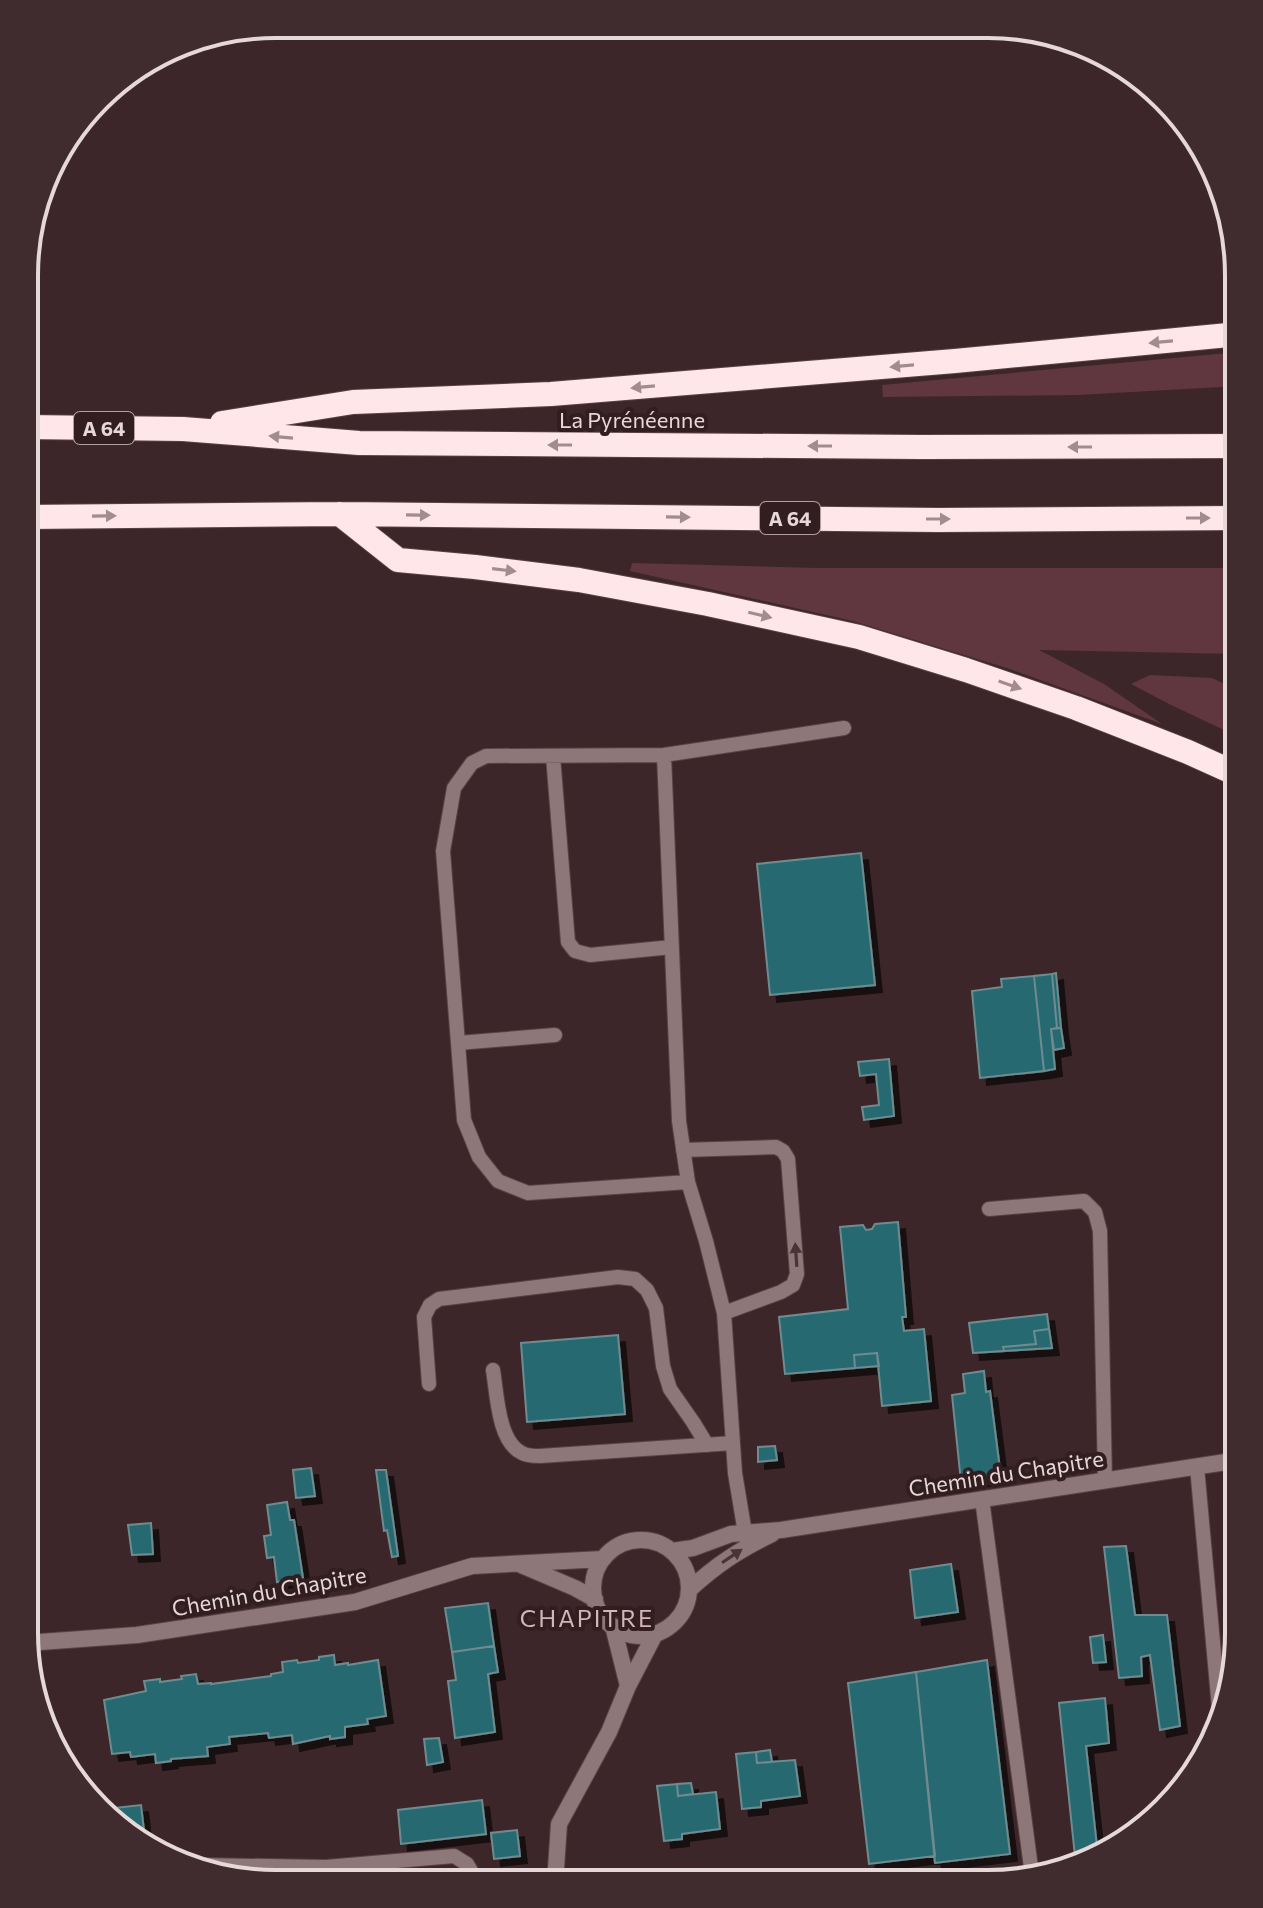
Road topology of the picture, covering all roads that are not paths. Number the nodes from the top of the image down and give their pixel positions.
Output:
1 (1225, 335) edge
2 (38, 427) edge
3 (183, 429) junction
4 (1225, 446) edge
5 (340, 514) junction
6 (38, 517) edge
7 (1225, 518) edge
8 (844, 728) dead end
9 (664, 755) junction
10 (553, 756) junction
11 (1225, 769) edge
12 (672, 947) junction
13 (555, 1035) dead end
14 (458, 1043) junction
15 (683, 1150) junction
16 (688, 1182) junction
17 (989, 1209) dead end
18 (724, 1313) junction
19 (493, 1370) dead end
20 (429, 1384) dead end
21 (733, 1443) junction
22 (707, 1445) junction
23 (1224, 1462) edge
24 (1197, 1467) junction
25 (1105, 1481) junction
26 (982, 1499) junction
27 (781, 1530) junction
28 (745, 1533) junction
29 (672, 1551) junction
30 (603, 1559) junction
31 (516, 1563) junction
32 (689, 1590) junction
33 (595, 1599) junction
34 (613, 1626) junction
35 (655, 1634) junction
36 (39, 1642) edge
37 (628, 1686) junction
38 (1217, 1689) edge
39 (231, 1865) edge
40 (1031, 1866) edge
41 (470, 1870) edge
42 (556, 1870) edge

1 -> 3 highway
2 - 3 highway, La Pyrénéenne / A 64
4 -> 3 highway, La Pyrénéenne / A 64
6 -> 5 highway, A 64
5 -> 7 highway, A 64
5 -> 11 highway
8 - 9 lane
9 - 10 lane
9 - 12 lane
10 - 12 lane
10 - 14 lane
12 - 15 lane
13 - 14 lane
14 - 16 lane
15 - 16 lane
18 -> 15 lane
16 - 18 lane
17 - 25 lane
18 - 21 lane
19 - 22 lane
20 - 22 lane
21 - 22 lane
21 - 28 lane
23 - 24 street, Chemin du Chapitre
24 - 25 street, Chemin du Chapitre
24 - 38 lane
25 - 26 street, Chemin du Chapitre
26 - 27 street, Chemin du Chapitre
26 - 40 lane
27 - 28 street, Chemin du Chapitre
32 -> 27 street, Chemin du Chapitre
28 - 29 street, Chemin du Chapitre
29 - 30 street
29 - 32 street
30 - 31 street, Chemin du Chapitre
30 - 33 street
31 - 33 street, Chemin du Chapitre
31 - 36 street, Chemin du Chapitre
32 - 35 street
33 - 34 street
34 - 35 street
34 - 37 street
35 - 37 street
37 - 42 street
39 - 41 lane

